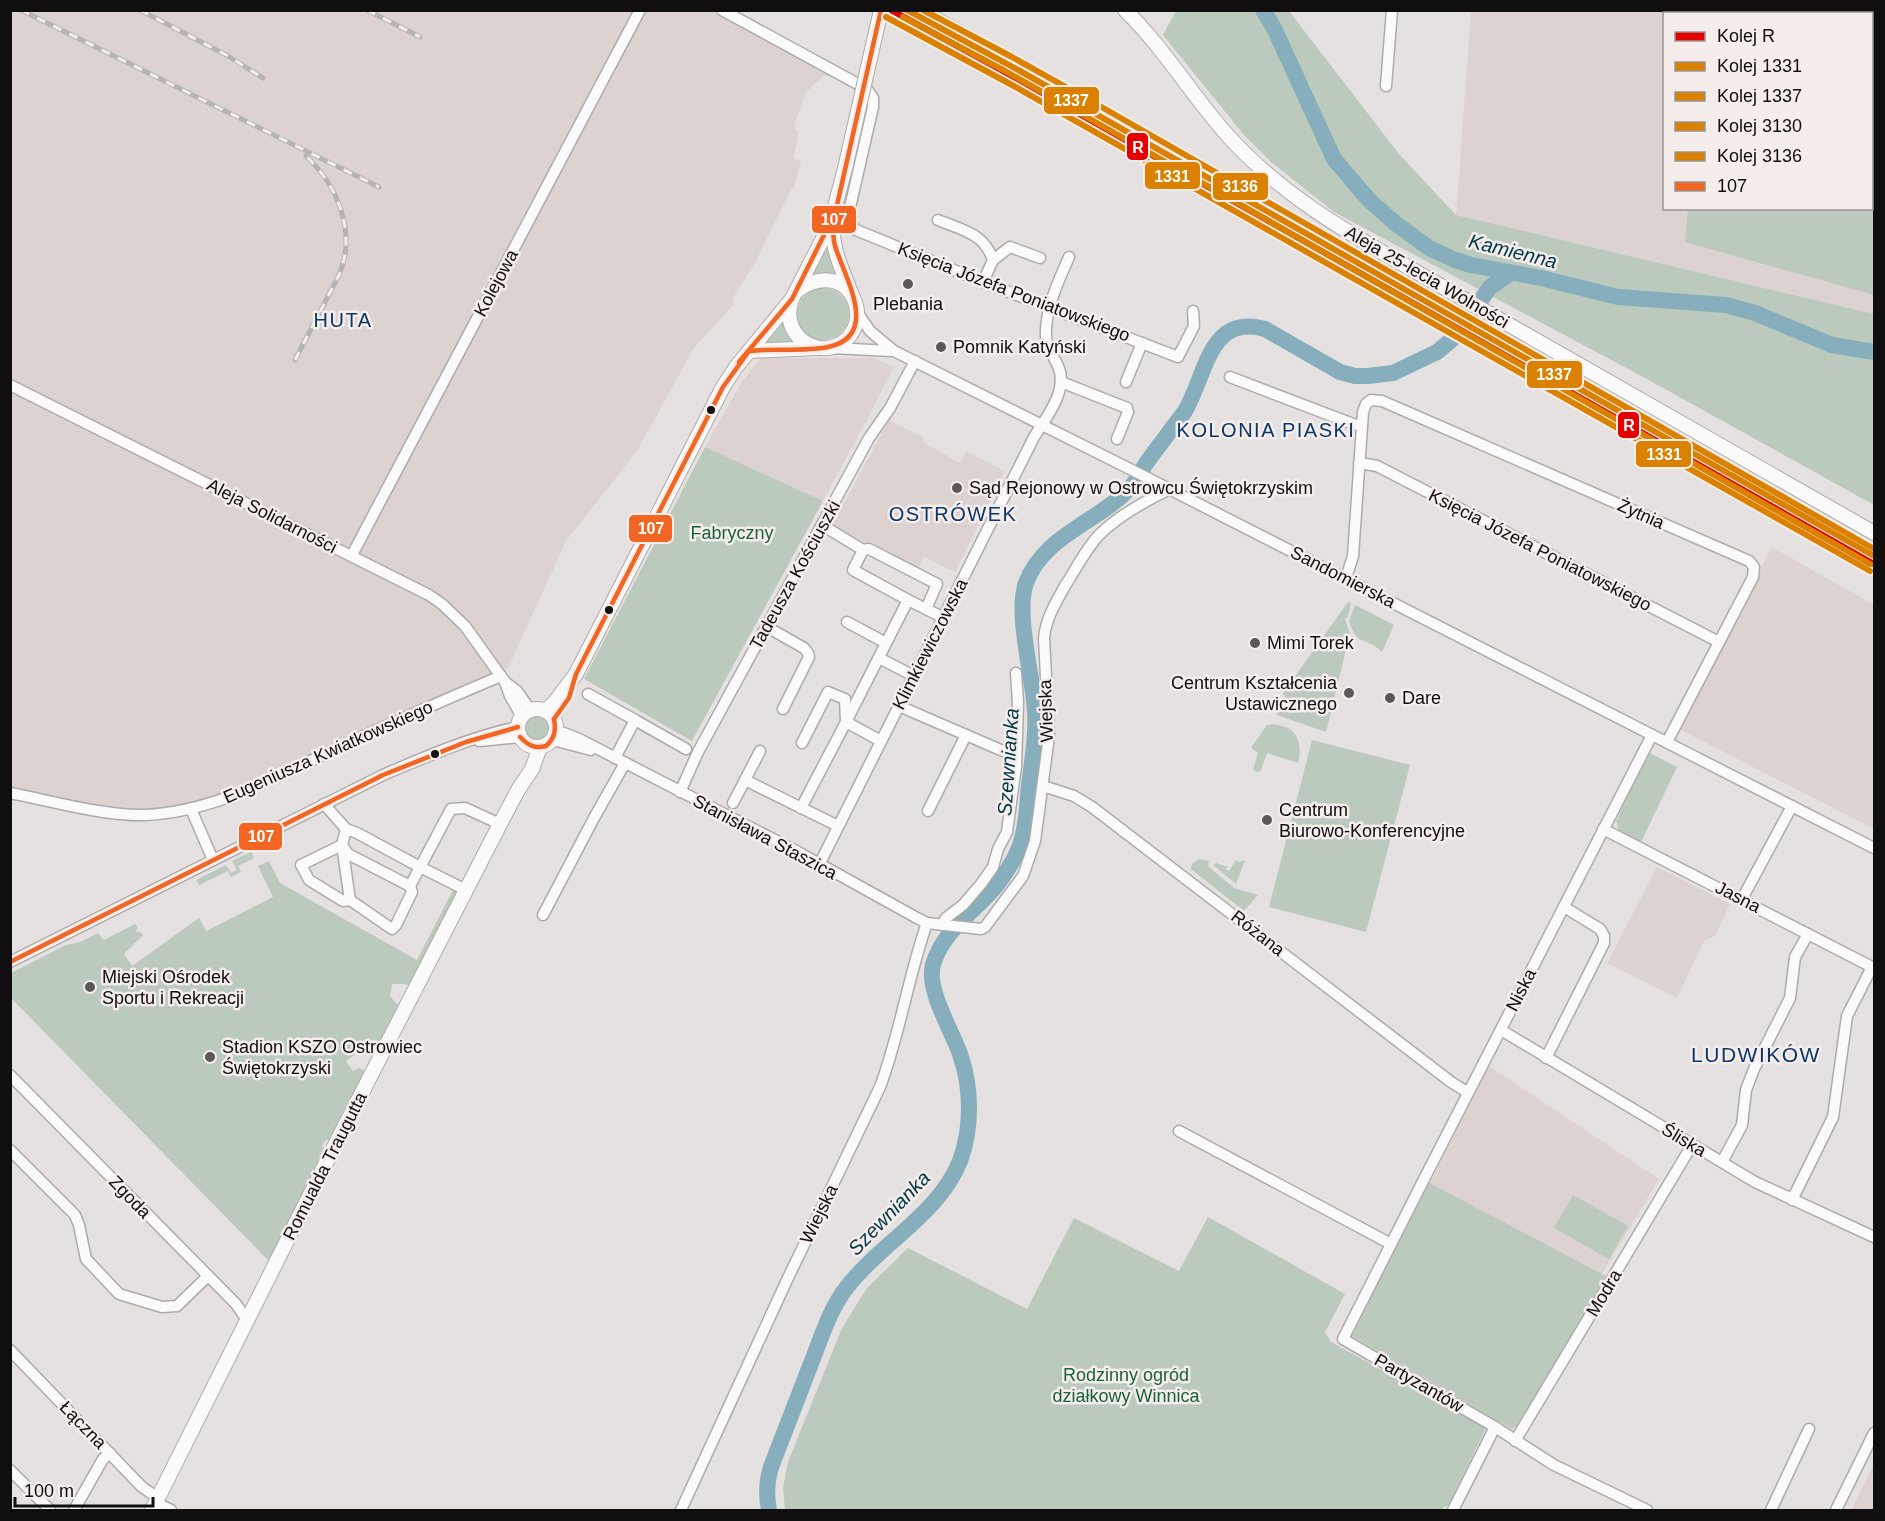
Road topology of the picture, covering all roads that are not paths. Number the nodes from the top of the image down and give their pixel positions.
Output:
1 (640, 10) edge
2 (722, 10) edge
3 (881, 10) edge
4 (1125, 10) edge
5 (1392, 10) edge
6 (1386, 86) dead end
7 (834, 217) junction
8 (938, 220) dead end
9 (1069, 257) dead end
10 (1040, 258) dead end
11 (993, 260) junction
12 (983, 282) junction
13 (795, 295) junction
14 (852, 295) junction
15 (1050, 308) junction
16 (1192, 311) dead end
17 (857, 312) junction
18 (1143, 343) junction
19 (823, 348) junction
20 (749, 351) junction
21 (894, 351) junction
22 (915, 361) junction
23 (1230, 377) dead end
24 (1061, 382) junction
25 (1126, 382) dead end
26 (10, 385) edge
27 (1042, 424) junction
28 (1361, 426) junction
29 (1118, 439) dead end
30 (1359, 463) junction
31 (1170, 489) junction
32 (822, 525) junction
33 (1875, 533) edge
34 (863, 550) junction
35 (352, 555) junction
36 (1346, 578) junction
37 (908, 600) junction
38 (926, 609) junction
39 (944, 618) junction
40 (847, 622) dead end
41 (766, 627) junction
42 (1719, 642) junction
43 (886, 643) junction
44 (879, 658) junction
45 (1016, 673) dead end
46 (915, 676) junction
47 (503, 679) junction
48 (588, 693) dead end
49 (899, 706) junction
50 (783, 709) dead end
51 (635, 720) junction
52 (846, 722) junction
53 (537, 728) junction
54 (966, 735) junction
55 (1652, 735) junction
56 (881, 741) junction
57 (1667, 742) junction
58 (802, 743) dead end
59 (686, 748) dead end
60 (760, 751) dead end
61 (1016, 753) junction
62 (620, 760) junction
63 (745, 780) junction
64 (1043, 786) junction
65 (680, 792) junction
66 (10, 793) edge
67 (733, 803) dead end
68 (324, 804) junction
69 (1792, 806) junction
70 (801, 808) junction
71 (190, 809) junction
72 (928, 811) dead end
73 (500, 825) junction
74 (838, 826) junction
75 (1604, 829) junction
76 (346, 830) junction
77 (342, 844) junction
78 (1875, 848) edge
79 (213, 860) junction
80 (819, 865) junction
81 (420, 867) junction
82 (410, 886) junction
83 (466, 890) junction
84 (1742, 899) junction
85 (350, 900) junction
86 (1564, 907) junction
87 (543, 915) dead end
88 (927, 923) junction
89 (942, 925) junction
90 (1808, 934) junction
91 (10, 963) edge
92 (1873, 967) edge
93 (1501, 1030) junction
94 (1546, 1058) junction
95 (10, 1075) edge
96 (1467, 1092) junction
97 (1179, 1131) dead end
98 (1692, 1145) junction
99 (10, 1150) edge
100 (1722, 1162) junction
101 (1792, 1200) junction
102 (1875, 1237) edge
103 (1390, 1244) junction
104 (208, 1276) junction
105 (247, 1320) junction
106 (1343, 1339) joint
107 (10, 1350) edge
108 (1496, 1427) junction
109 (1809, 1429) dead end
110 (1875, 1433) edge
111 (1515, 1441) junction
112 (110, 1453) junction
113 (10, 1470) edge
114 (155, 1504) edge
115 (50, 1510) edge
116 (74, 1510) edge
117 (171, 1510) edge
118 (681, 1510) edge
119 (1453, 1510) edge
120 (1647, 1510) edge
121 (1771, 1510) edge
122 (1836, 1510) edge

1 - 35 street, Kolejowa
2 - 12 street, Księcia Józefa Poniatowskiego
3 - 7 main road, bridge
4 - 33 main road, Aleja 25-lecia Wolności
5 - 6 street
7 - 13 main road
7 - 14 main road
8 - 11 street
9 - 15 street
10 - 11 street
11 - 12 street
12 - 15 street, Księcia Józefa Poniatowskiego
13 - 14 main road
13 - 19 main road
13 - 20 main road, Romualda Traugutta
14 - 17 main road
15 - 18 street, Księcia Józefa Poniatowskiego
15 - 24 street
16 - 18 street, Księcia Józefa Poniatowskiego
17 - 19 main road
17 - 21 street, Sandomierska
18 - 25 street
19 - 20 main road
19 - 21 street, Sandomierska
20 - 53 main road, Romualda Traugutta
21 - 22 street, Sandomierska
22 - 27 street, Sandomierska
22 - 32 street, Tadeusza Kościuszki
23 - 28 street
24 - 27 street, Klimkiewiczowska
24 - 29 street
26 - 35 street, Aleja Solidarności
27 - 31 street, Sandomierska
27 - 39 street, Klimkiewiczowska
28 - 30 street
28 - 42 street, Żytnia
30 - 36 street
30 - 42 street, Księcia Józefa Poniatowskiego
31 - 36 street, Sandomierska
31 - 64 street, Wiejska
32 - 34 street
32 - 41 street, Tadeusza Kościuszki
34 - 37 street
34 - 38 street
35 - 47 street, Aleja Solidarności
36 - 55 street, Sandomierska
37 - 38 street
37 - 43 street
38 - 39 street
39 - 46 street, Klimkiewiczowska
40 - 43 street
41 - 50 street
41 - 65 street, Tadeusza Kościuszki
42 - 57 street, Żytnia
43 - 44 street
44 - 46 street
44 - 52 street
45 - 61 street, Wiejska
46 - 49 street, Klimkiewiczowska
47 - 53 street, Aleja Solidarności
47 - 71 street, Eugeniusza Kwiatkowskiego
48 - 51 street
49 - 54 street
49 - 56 street, Klimkiewiczowska
51 - 59 street
51 - 62 street
52 - 56 street
52 - 58 street
52 - 70 street
53 - 62 street, Stanisława Staszica
53 - 68 street
53 - 73 main road, Romualda Traugutta
54 - 61 street
54 - 72 street
55 - 57 street, Sandomierska
55 - 75 street, Niska
56 - 74 street, Klimkiewiczowska
57 - 69 street, Sandomierska
60 - 63 street
61 - 89 street, Wiejska
62 - 65 street, Stanisława Staszica
62 - 87 street
63 - 67 street
63 - 70 street
64 - 89 street, Wiejska
64 - 96 street, Różana
65 - 80 street, Stanisława Staszica
66 - 71 street, Eugeniusza Kwiatkowskiego
68 - 76 street
68 - 79 street
69 - 78 street, Sandomierska
69 - 84 street
70 - 74 street
71 - 79 street
73 - 81 street
73 - 83 main road, Romualda Traugutta
74 - 80 street, Klimkiewiczowska
75 - 84 street, Jasna
75 - 86 street, Niska
76 - 77 street
76 - 81 street
77 - 82 street
77 - 85 street
77 - 85 street
79 - 91 street
80 - 88 street, Stanisława Staszica
81 - 82 street
81 - 83 street
82 - 85 street
83 - 105 main road, Romualda Traugutta
84 - 90 street, Jasna
86 - 93 street, Niska
86 - 94 street
88 - 89 street, Wiejska
88 - 118 street, Wiejska
90 - 92 street, Jasna
90 - 100 street
92 - 101 street, Jasna
93 - 94 street, Śliska
93 - 96 street, Niska
94 - 98 street, Śliska
95 - 104 street, Zgoda
96 - 103 street, Niska
97 - 103 street
98 - 100 street, Śliska
98 - 111 street, Modra
99 - 104 street
100 - 101 street, Śliska
101 - 102 street, Śliska
103 - 106 street, Niska
104 - 105 street, Zgoda
105 - 114 main road, Romualda Traugutta
106 - 108 street, Partyzantów
107 - 112 street, Łączna
108 - 111 street, Partyzantów
108 - 119 street
109 - 121 street
110 - 122 street
111 - 120 street, Partyzantów
112 - 114 street, Łączna
112 - 116 street
113 - 115 street
114 - 117 street, Łączna

